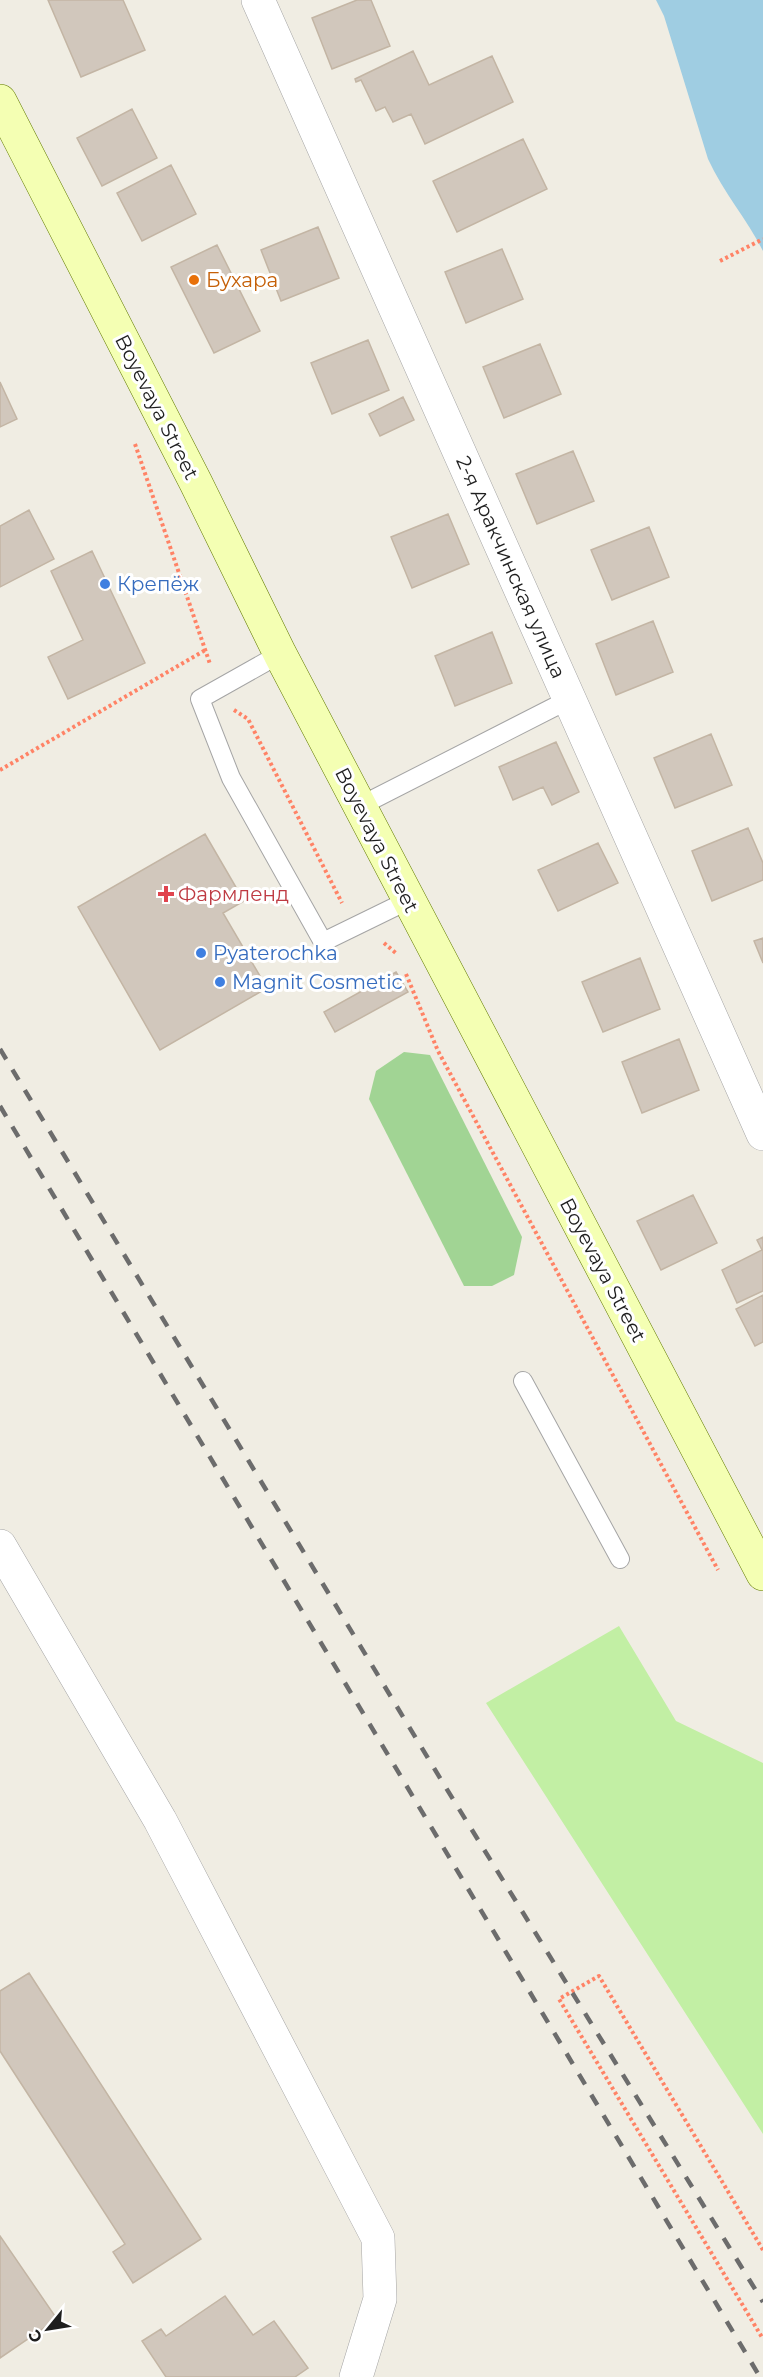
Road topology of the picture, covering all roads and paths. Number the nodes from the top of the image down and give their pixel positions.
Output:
1 (258, 0) edge
2 (0, 101) edge
3 (763, 239) edge
4 (720, 261) dead end
5 (132, 435) dead end
6 (207, 649) junction
7 (280, 654) junction
8 (219, 688) junction
9 (570, 699) junction
10 (0, 770) edge
11 (360, 806) junction
12 (409, 900) junction
13 (363, 922) junction
14 (399, 956) dead end
15 (403, 966) dead end
16 (763, 1134) edge
17 (523, 1381) dead end
18 (0, 1546) edge
19 (620, 1559) dead end
20 (718, 1570) dead end
21 (763, 1574) edge
22 (763, 2250) edge
23 (763, 2339) edge
24 (356, 2377) edge

1 - 9 street, 2-я Аракчинская улица
2 - 7 main road, Boyevaya Street
3 - 4 path
5 - 6 path
6 - 8 path
6 - 10 path
7 - 8 lane
7 - 11 main road, Boyevaya Street
8 - 13 path
8 - 13 lane
9 - 11 lane
9 - 16 street, 2-я Аракчинская улица
11 - 12 main road, Boyevaya Street
12 - 13 lane
12 - 21 main road, Boyevaya Street
13 - 14 path
15 - 20 path
17 - 19 lane
18 - 24 street
22 - 23 path

